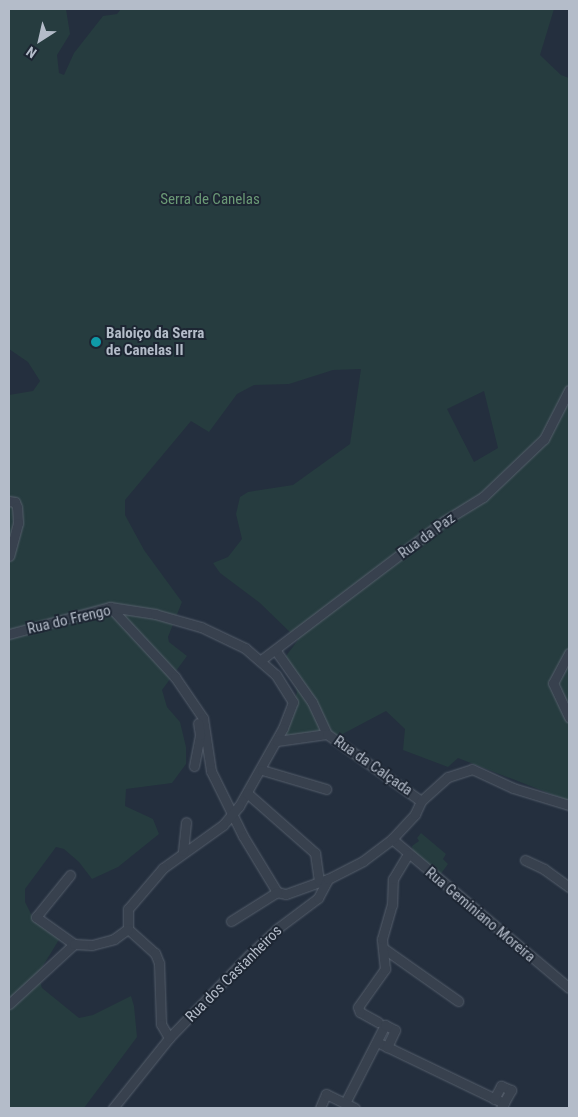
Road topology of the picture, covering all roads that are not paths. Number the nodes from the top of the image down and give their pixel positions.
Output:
1 (569, 390) edge
2 (567, 402) edge
3 (9, 501) edge
4 (9, 556) edge
5 (110, 607) junction
6 (9, 634) edge
7 (276, 651) junction
8 (569, 653) edge
9 (261, 660) junction
10 (194, 705) junction
11 (569, 717) edge
12 (327, 734) junction
13 (277, 741) junction
14 (194, 766) dead end
15 (262, 770) junction
16 (326, 789) dead end
17 (248, 793) junction
18 (421, 801) junction
19 (569, 805) edge
20 (233, 813) junction
21 (186, 822) dead end
22 (392, 839) junction
23 (183, 851) junction
24 (408, 854) junction
25 (525, 860) dead end
26 (70, 875) dead end
27 (324, 879) junction
28 (569, 888) edge
29 (277, 892) junction
30 (231, 921) dead end
31 (128, 929) junction
32 (74, 944) junction
33 (383, 948) junction
34 (569, 988) edge
35 (458, 1001) dead end
36 (9, 1004) edge
37 (382, 1024) junction
38 (169, 1038) junction
39 (377, 1042) junction
40 (387, 1047) junction
41 (494, 1099) junction
42 (338, 1104) edge
43 (502, 1106) edge
44 (113, 1108) edge
45 (320, 1108) edge
46 (355, 1108) edge

1 - 2 street, Rua da Paz
2 - 7 street, Rua da Paz
3 - 4 street
5 - 6 street, Rua do Frengo
5 - 9 street, Rua do Frengo
5 - 10 street
7 - 9 street, Rua da Paz
7 - 12 street
8 - 11 street
9 - 13 street, Rua do Frengo
10 - 14 street
10 - 20 street
12 - 13 street, Rua da Calçada
12 - 18 street, Rua da Calçada
13 - 15 street, Rua do Frengo
15 - 16 street
15 - 17 street, Rua do Frengo
17 - 20 street, Rua do Frengo
17 - 27 street
18 - 19 street
18 - 22 street, Rua da Calçada
20 - 23 street, Rua do Frengo
20 - 29 street
21 - 23 street
22 - 24 street, Rua Geminiano Moreira
22 - 27 street
23 - 31 street, Rua do Frengo
24 - 33 street
24 - 34 street, Rua Geminiano Moreira
25 - 28 street
26 - 32 street
27 - 29 street
27 - 38 street, Rua dos Castanheiros
29 - 30 street
31 - 32 street
31 - 38 street
32 - 36 street
33 - 35 street
33 - 37 street
37 - 39 street
37 - 40 street
38 - 44 street, Rua dos Castanheiros
39 - 40 street
39 - 42 street
40 - 41 street
41 - 43 street
41 - 43 street
42 - 45 street
42 - 46 street

